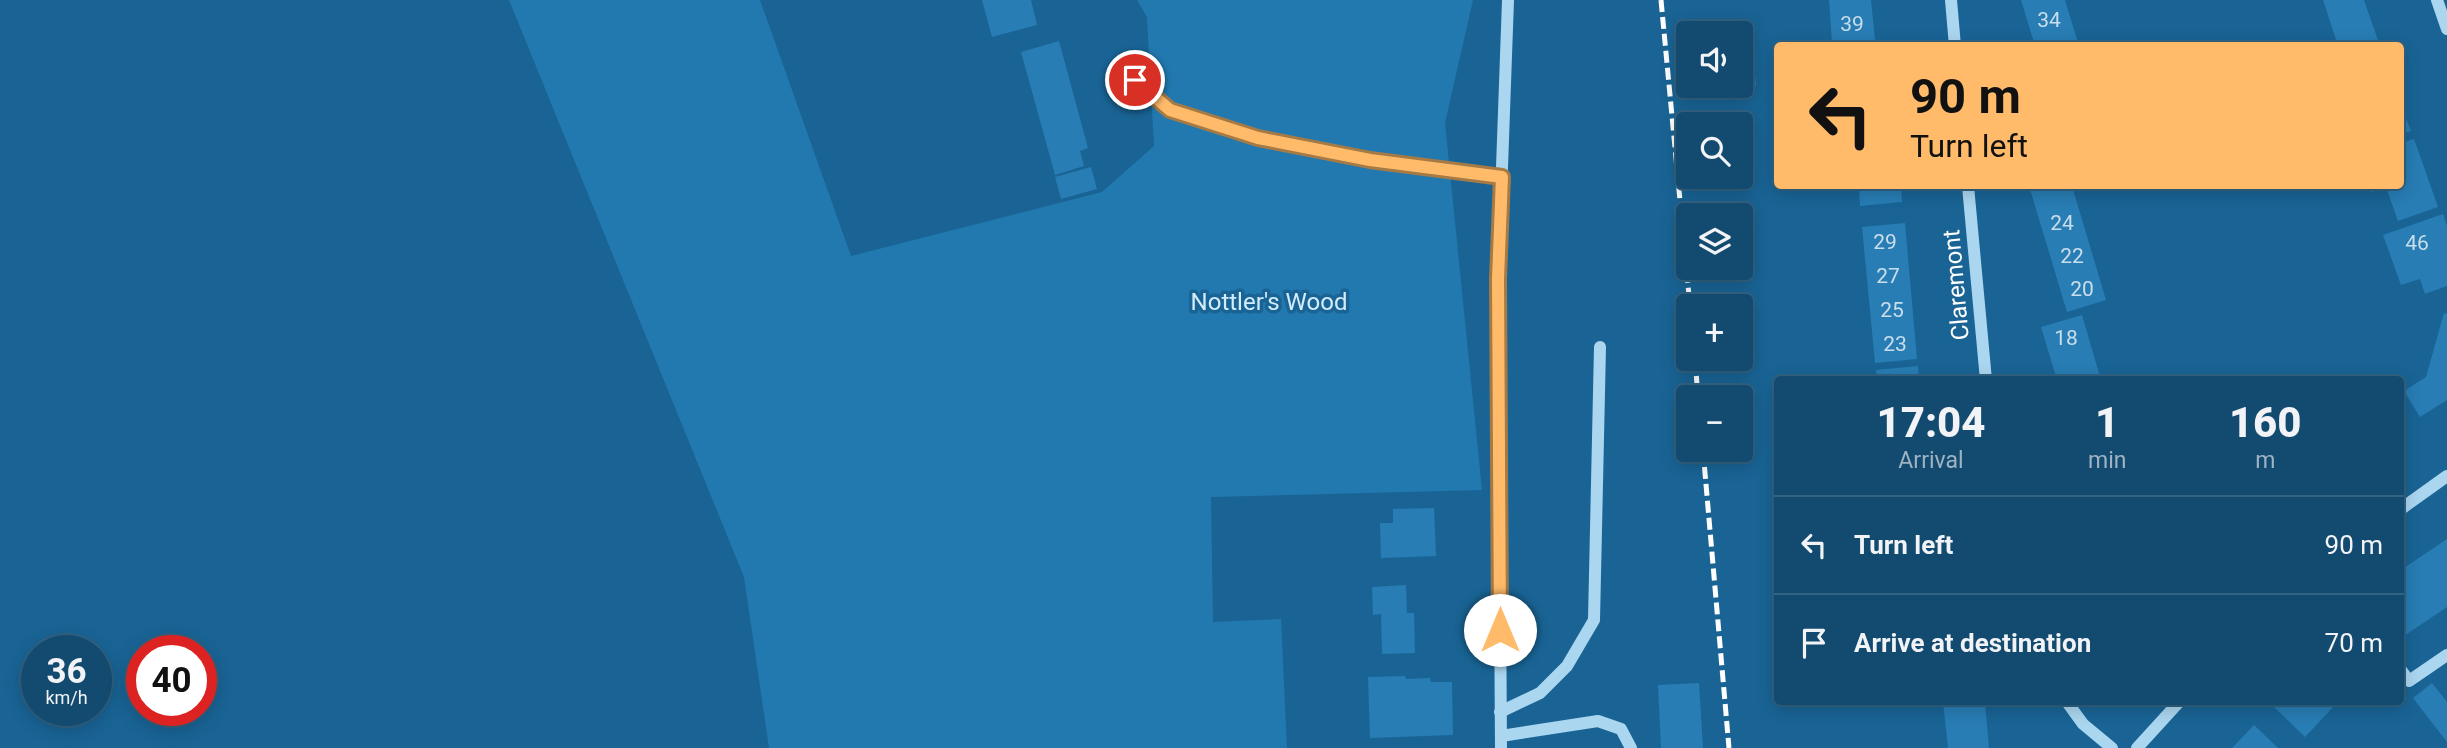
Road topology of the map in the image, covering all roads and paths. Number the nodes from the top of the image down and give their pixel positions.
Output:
1 (1507, 0) edge
2 (1951, 0) edge
3 (2437, 0) edge
4 (2447, 29) edge
5 (1955, 42) edge
6 (1117, 65) dead end
7 (1502, 177) junction
8 (1968, 189) edge
9 (1600, 347) dead end
10 (1986, 376) edge
11 (2447, 476) edge
12 (2404, 507) edge
13 (2446, 656) edge
14 (2404, 674) edge
15 (2069, 705) edge
16 (2176, 705) edge
17 (1500, 712) junction
18 (1501, 742) edge
19 (1631, 748) edge
20 (2112, 748) edge
21 (2137, 748) edge

1 - 7 street
2 - 5 street
3 - 4 street
6 - 7 street
7 - 17 street
8 - 10 street, Claremont
9 - 17 street
11 - 12 street
13 - 14 street
15 - 20 street
16 - 21 street
17 - 18 street
18 - 19 street

